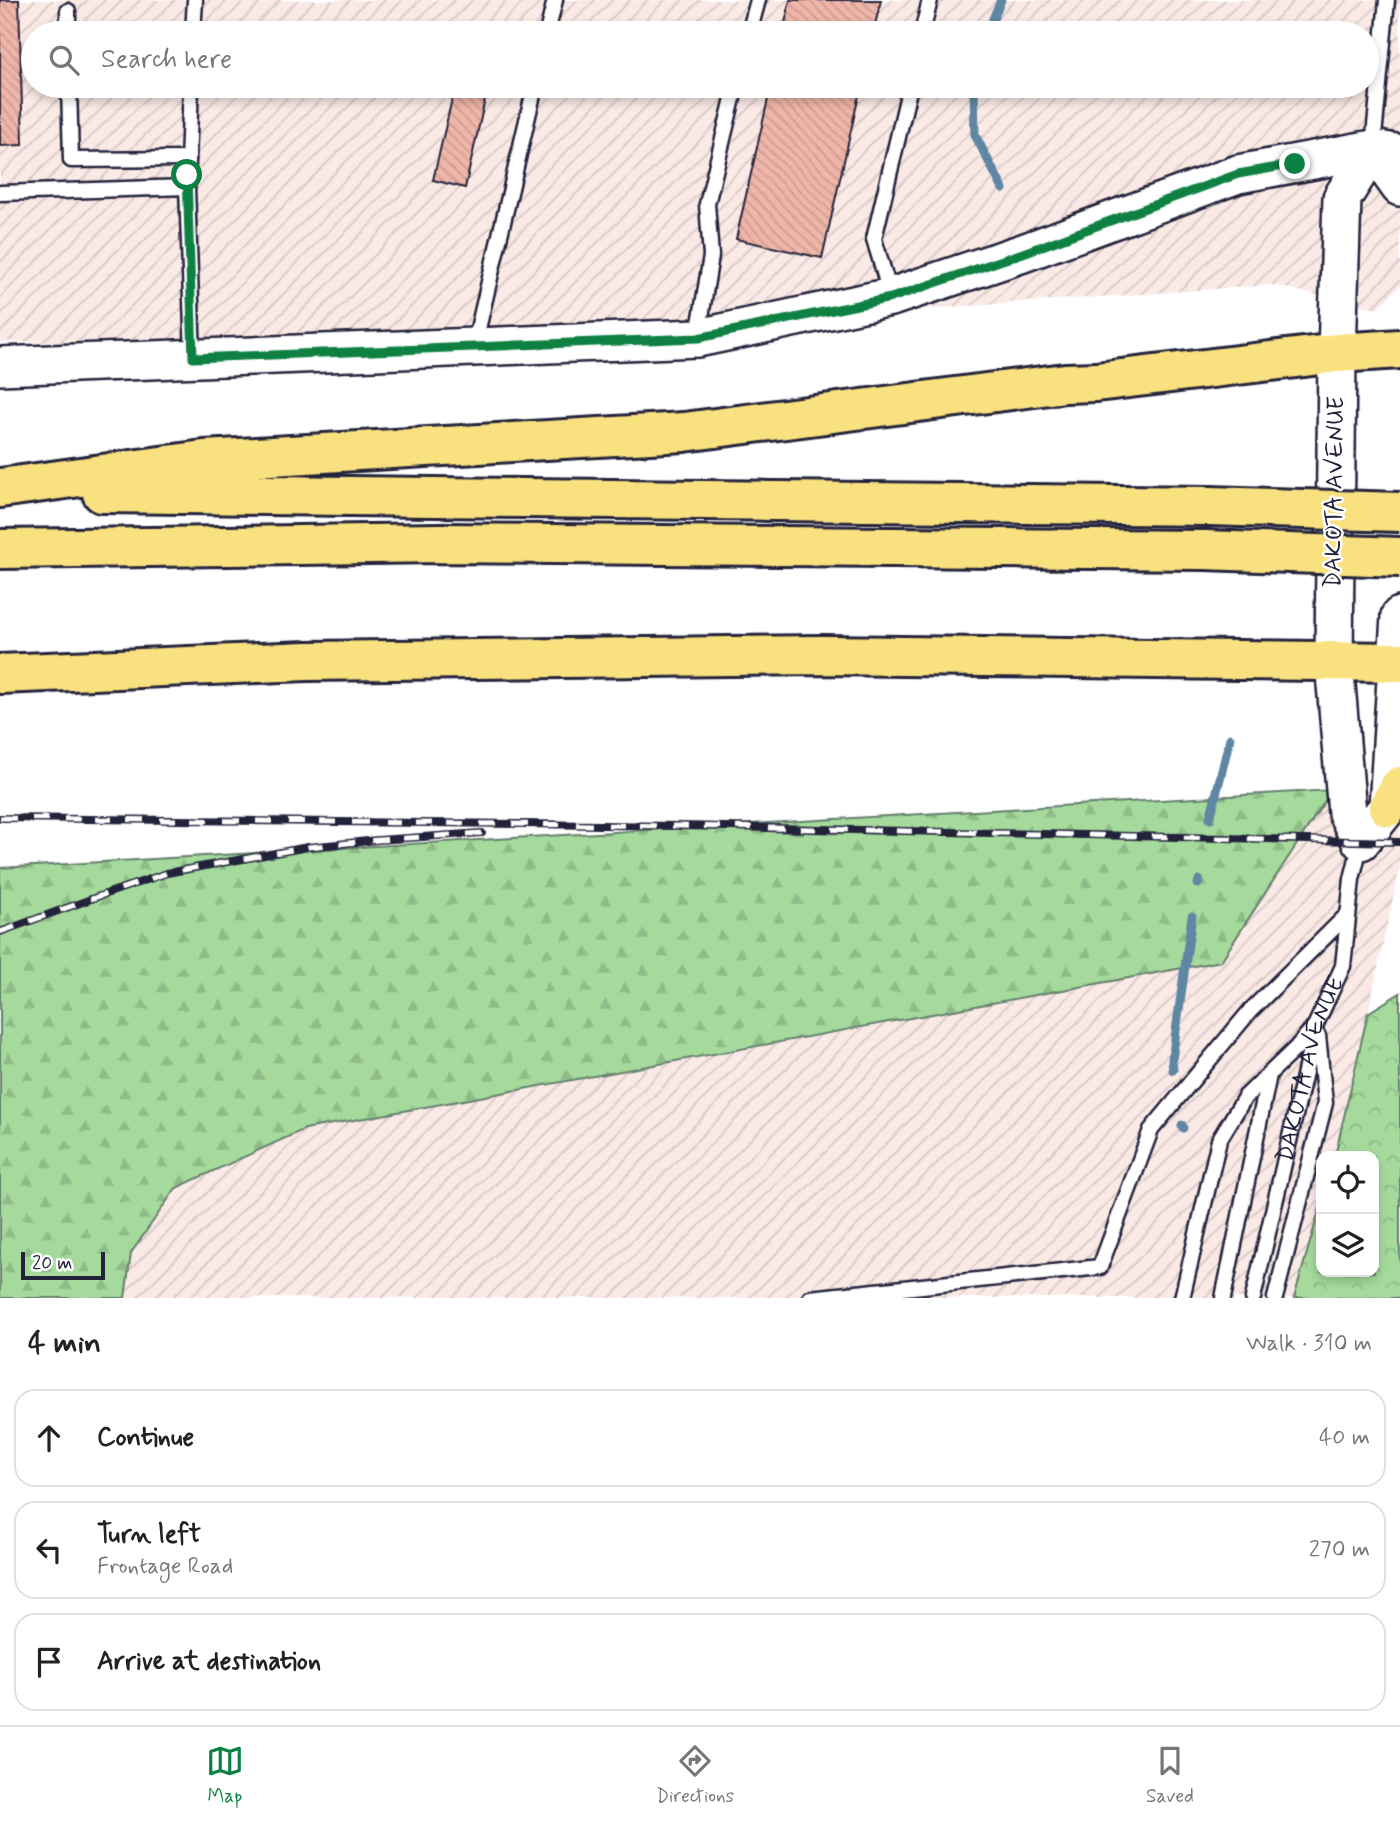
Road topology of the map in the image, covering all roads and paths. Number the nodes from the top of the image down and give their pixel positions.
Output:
1 (195, 0) edge
2 (555, 0) edge
3 (758, 0) edge
4 (930, 0) edge
5 (1387, 0) edge
6 (68, 11) dead end
7 (68, 21) edge
8 (194, 21) edge
9 (550, 21) edge
10 (752, 21) edge
11 (925, 21) edge
12 (69, 98) edge
13 (191, 98) edge
14 (532, 98) edge
15 (733, 98) edge
16 (907, 98) edge
17 (1386, 151) edge
18 (188, 159) junction
19 (187, 187) junction
20 (1400, 187) edge
21 (0, 193) edge
22 (891, 298) junction
23 (698, 338) junction
24 (474, 347) junction
25 (1400, 349) edge
26 (1337, 353) junction
27 (193, 358) junction
28 (0, 366) edge
29 (0, 488) edge
30 (0, 496) edge
31 (1400, 512) edge
32 (0, 549) edge
33 (1400, 557) edge
34 (1400, 616) edge
35 (1334, 661) junction
36 (1399, 662) edge
37 (0, 674) edge
38 (1394, 796) edge
39 (1361, 841) junction
40 (1348, 914) junction
41 (1316, 1024) junction
42 (1269, 1075) junction
43 (810, 1298) edge
44 (1182, 1298) edge
45 (1223, 1298) edge
46 (1253, 1298) edge
47 (1275, 1298) edge

1 - 8 lane
2 - 9 lane
3 - 10 lane
4 - 11 lane
5 - 17 lane, DAKOTA AVENUE
6 - 7 lane
12 - 18 lane
13 - 18 lane
14 - 24 lane
15 - 23 lane
16 - 22 lane
17 - 20 street
17 - 22 street
17 - 26 street, DAKOTA AVENUE
18 - 19 lane
19 - 21 lane
19 - 27 lane
22 - 23 street
23 - 24 street
24 - 27 street
25 - 26 highway
26 - 29 highway
26 - 35 street, DAKOTA AVENUE
27 - 28 street
30 - 31 highway, bridge
32 - 33 highway, bridge
34 - 36 street, DAKOTA AVENUE
35 - 36 highway
35 - 37 highway
35 - 39 street, DAKOTA AVENUE
36 - 38 street, DAKOTA AVENUE
38 - 39 street, DAKOTA AVENUE
39 - 40 lane, DAKOTA AVENUE
40 - 41 lane, DAKOTA AVENUE
40 - 43 lane
41 - 42 lane
41 - 46 lane, DAKOTA AVENUE
41 - 47 lane
42 - 44 lane
42 - 45 lane

